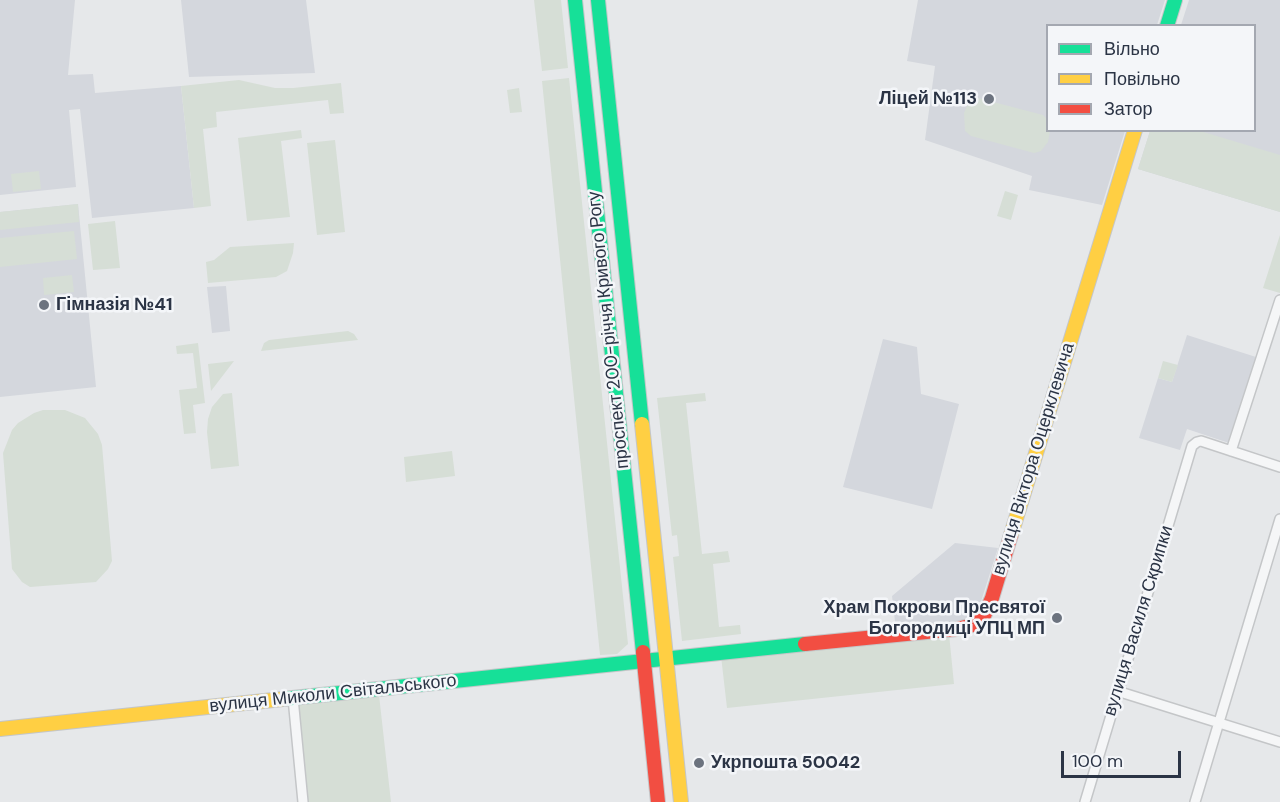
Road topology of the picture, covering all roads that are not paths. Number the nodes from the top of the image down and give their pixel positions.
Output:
1 (575, 0) edge
2 (598, 0) edge
3 (1174, 0) edge
4 (1168, 24) edge
5 (1134, 132) edge
6 (619, 199) junction
7 (596, 201) junction
8 (1280, 300) edge
9 (1231, 451) junction
10 (1280, 467) edge
11 (1280, 519) edge
12 (666, 658) junction
13 (644, 661) junction
14 (1117, 691) junction
15 (292, 698) junction
16 (1218, 723) junction
17 (0, 729) edge
18 (1280, 742) edge
19 (303, 802) edge
20 (658, 802) edge
21 (681, 802) edge
22 (1085, 802) edge
23 (1195, 802) edge

1 - 7 main road, проспект 200-річчя Кривого Рогу
2 - 6 main road, проспект 200-річчя Кривого Рогу
3 - 4 main road
5 - 12 main road, вулиця Віктора Оцерклевича
6 - 7 main road
6 - 12 main road, проспект 200-річчя Кривого Рогу
7 - 13 main road, проспект 200-річчя Кривого Рогу
8 - 9 street
9 - 10 street
9 - 14 street, вулиця Василя Скрипки
11 - 16 street
12 - 13 main road, вулиця Миколи Світальського
12 - 21 main road, проспект 200-річчя Кривого Рогу
13 - 15 main road, вулиця Миколи Світальського
13 - 20 main road, проспект 200-річчя Кривого Рогу
14 - 16 street
14 - 22 street, вулиця Василя Скрипки
15 - 17 main road, вулиця Миколи Світальського
15 - 19 street
16 - 18 street
16 - 23 street

